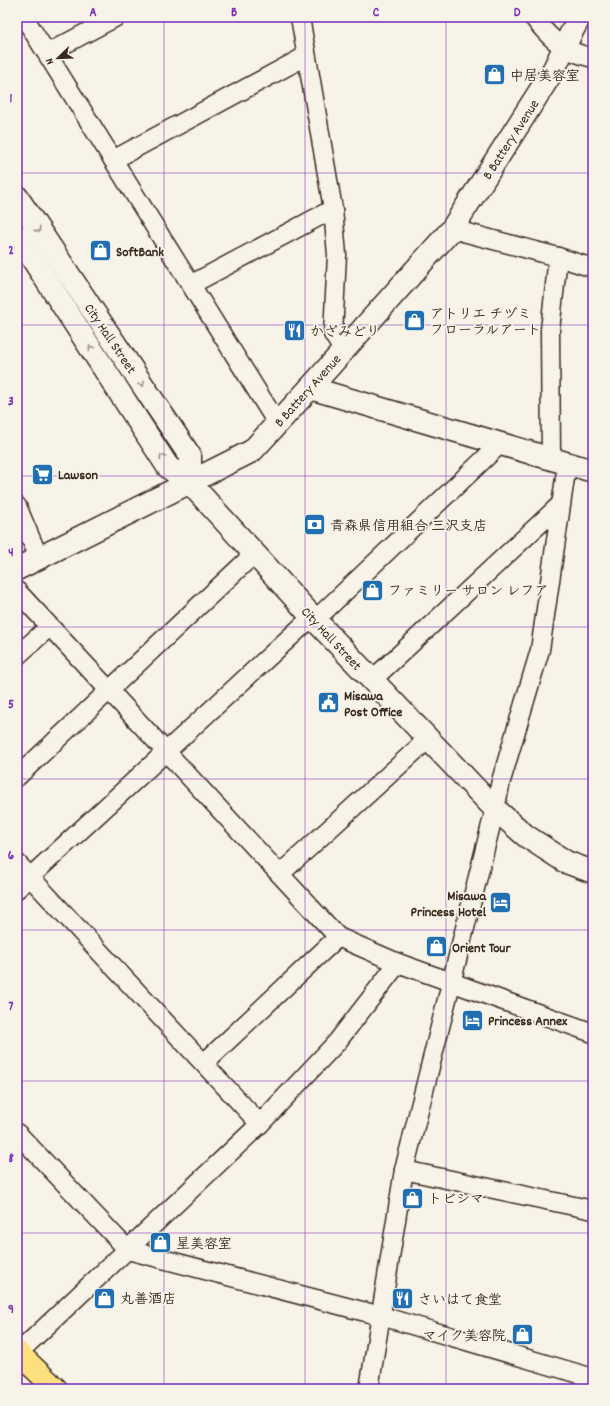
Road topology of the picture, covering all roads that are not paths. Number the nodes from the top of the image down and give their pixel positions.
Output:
1 (24, 17) edge
2 (116, 17) edge
3 (300, 17) edge
4 (534, 17) edge
5 (580, 17) edge
6 (564, 49) junction
7 (48, 53) junction
8 (306, 56) junction
9 (593, 58) edge
10 (113, 160) junction
11 (17, 197) edge
12 (333, 209) junction
13 (452, 228) junction
14 (17, 235) edge
15 (558, 257) junction
16 (593, 268) edge
17 (192, 284) junction
18 (343, 350) junction
19 (310, 388) junction
20 (277, 423) junction
21 (500, 444) junction
22 (559, 461) junction
23 (593, 471) edge
24 (190, 483) junction
25 (561, 504) junction
26 (17, 506) edge
27 (254, 554) junction
28 (39, 558) junction
29 (17, 569) edge
30 (17, 591) edge
31 (313, 618) junction
32 (49, 627) junction
33 (17, 656) edge
34 (372, 680) junction
35 (109, 691) junction
36 (428, 739) junction
37 (166, 752) junction
38 (17, 777) edge
39 (495, 809) junction
40 (17, 863) edge
41 (593, 872) edge
42 (280, 874) junction
43 (30, 877) junction
44 (17, 889) edge
45 (338, 937) junction
46 (398, 963) junction
47 (451, 982) junction
48 (593, 1033) edge
49 (204, 1063) junction
50 (260, 1124) junction
51 (17, 1133) edge
52 (404, 1170) junction
53 (593, 1210) edge
54 (128, 1250) junction
55 (381, 1316) junction
56 (18, 1352) edge
57 (593, 1378) edge
58 (56, 1389) edge
59 (369, 1389) edge

1 - 7 street
2 - 7 street
3 - 8 street
4 - 6 street
5 - 6 street, B Battery Avenue
6 - 9 street
6 - 13 street, B Battery Avenue
7 - 10 street
8 - 10 street
8 - 12 street
10 - 17 street
11 -> 24 street, City Hall Street
12 - 17 street
12 - 18 street
13 - 15 street
13 - 18 street, B Battery Avenue
24 -> 14 street, City Hall Street
15 - 16 street
15 - 22 street
17 - 20 street
18 - 19 street, B Battery Avenue
19 - 20 street, B Battery Avenue
19 - 21 street
20 - 24 street, B Battery Avenue
21 - 22 street
21 - 31 street
22 - 23 street
22 - 25 street
24 - 27 street, City Hall Street
24 - 28 street, B Battery Avenue
25 - 34 street
25 - 39 street
26 - 28 street
27 - 31 street, City Hall Street
27 - 35 street
28 - 29 street, B Battery Avenue
30 - 32 street
31 - 34 street, City Hall Street
31 - 37 street
32 - 33 street
32 - 35 street
34 - 36 street, City Hall Street
35 - 37 street
35 - 38 street
36 - 39 street, City Hall Street
36 - 42 street
37 - 42 street
37 - 43 street
39 - 41 street, City Hall Street
39 - 47 street
40 - 43 street
42 - 45 street
43 - 44 street
43 - 49 street
45 - 46 street
45 - 49 street
46 - 47 street
46 - 50 street
47 - 48 street
47 - 52 street
49 - 50 street
50 - 54 street
51 - 54 street
52 - 53 street
52 - 55 street
54 - 55 street
54 - 56 street
55 - 57 street
55 - 59 street
56 - 58 main road

